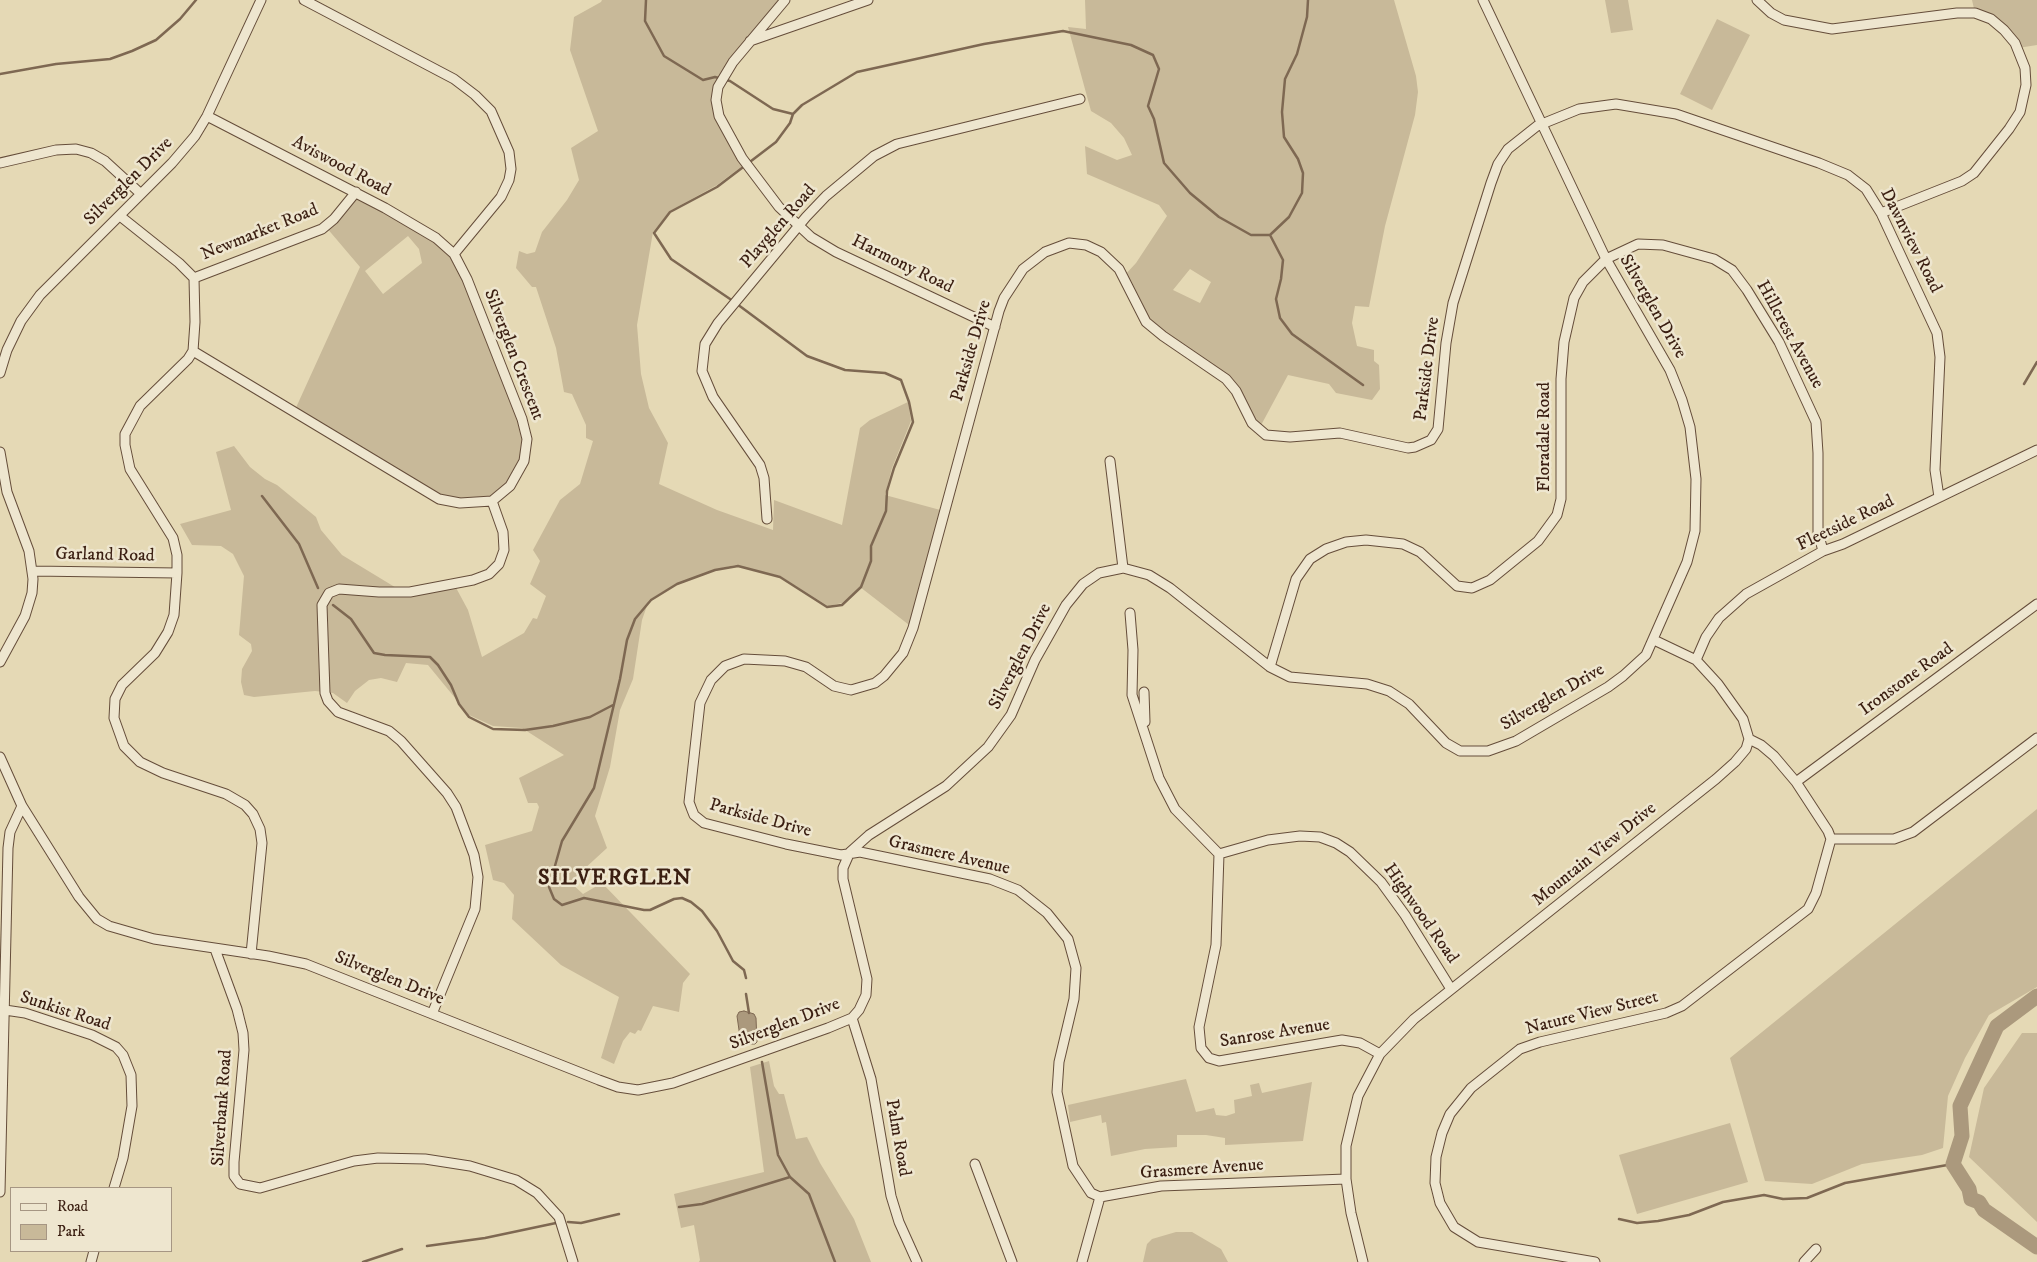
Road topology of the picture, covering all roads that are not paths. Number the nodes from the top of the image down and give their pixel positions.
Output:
1 (261, 0) edge
2 (304, 0) edge
3 (785, 0) edge
4 (868, 0) edge
5 (1483, 0) edge
6 (1757, 0) edge
7 (750, 42) junction
8 (1080, 99) dead end
9 (207, 116) junction
10 (1543, 123) junction
11 (0, 163) edge
12 (356, 192) junction
13 (141, 194) junction
14 (1881, 213) junction
15 (120, 216) junction
16 (797, 226) junction
17 (454, 254) junction
18 (1606, 259) junction
19 (194, 278) junction
20 (995, 327) junction
21 (193, 350) junction
22 (0, 373) edge
23 (2037, 450) edge
24 (0, 452) edge
25 (1110, 462) dead end
26 (1939, 497) junction
27 (492, 501) junction
28 (767, 519) dead end
29 (1823, 551) junction
30 (1123, 568) junction
31 (33, 571) junction
32 (177, 573) junction
33 (2037, 604) edge
34 (1130, 613) dead end
35 (1654, 640) junction
36 (1696, 660) junction
37 (0, 662) edge
38 (1270, 666) junction
39 (1144, 692) dead end
40 (1145, 730) junction
41 (2037, 738) edge
42 (1749, 739) junction
43 (0, 758) edge
44 (1796, 782) junction
45 (22, 806) junction
46 (1831, 839) junction
47 (850, 852) junction
48 (1219, 854) junction
49 (215, 949) junction
50 (251, 954) junction
51 (1451, 988) junction
52 (5, 1010) junction
53 (432, 1014) junction
54 (852, 1018) junction
55 (1380, 1054) junction
56 (974, 1164) dead end
57 (1346, 1179) junction
58 (114, 1187) edge
59 (0, 1192) edge
60 (1100, 1197) junction
61 (1816, 1250) dead end
62 (573, 1262) edge
63 (917, 1262) edge
64 (1012, 1262) edge
65 (1082, 1262) edge
66 (1363, 1262) edge
67 (1595, 1262) edge
68 (1804, 1262) edge

1 - 9 street, Silverglen Drive
2 - 17 street
3 - 7 street, Harmony Road
4 - 7 street
5 - 10 street, Silverglen Drive
6 - 14 street
7 - 16 street, Harmony Road
8 - 16 street, Playglen Road
9 - 12 street, Aviswood Road
9 - 13 street, Silverglen Drive
10 - 14 street, Dawnview Road
10 - 18 street, Silverglen Drive
10 - 20 street, Parkside Drive
11 - 13 street
12 - 17 street, Aviswood Road
12 - 19 street, Newmarket Road
13 - 15 street, Silverglen Drive
14 - 26 street, Dawnview Road
15 - 19 street
15 - 22 street, Silverglen Drive
16 - 20 street, Harmony Road
16 - 28 street, Playglen Road
17 - 27 street, Silverglen Crescent
18 - 29 street, Hillcrest Avenue
18 - 35 street, Silverglen Drive
18 - 38 street, Floradale Road
19 - 21 street
20 - 47 street, Parkside Drive
21 - 27 street
21 - 32 street
23 - 26 street, Fleetside Road
24 - 31 street
25 - 30 street
26 - 29 street, Fleetside Road
27 - 53 street
29 - 36 street, Fleetside Road
30 - 38 street, Silverglen Drive
30 - 47 street, Silverglen Drive
31 - 32 street, Garland Road
31 - 37 street
32 - 50 street
33 - 44 street, Ironstone Road
34 - 40 street
35 - 36 street
35 - 38 street, Silverglen Drive
36 - 42 street
39 - 40 street
40 - 48 street
41 - 46 street
42 - 44 street
42 - 51 street, Mountain View Drive
43 - 45 street, Silverglen Drive
44 - 46 street
45 - 49 street, Silverglen Drive
45 - 52 street
46 - 67 street, Nature View Street
47 - 54 street, Silverglen Drive
47 - 60 street, Grasmere Avenue
48 - 51 street, Highwood Road
48 - 55 street, Sanrose Avenue
49 - 50 street, Silverglen Drive
49 - 62 street, Silverbank Road
50 - 53 street, Silverglen Drive
51 - 55 street, Mountain View Drive
52 - 58 street, Sunkist Road
52 - 59 street
53 - 54 street, Silverglen Drive
54 - 63 street, Palm Road
55 - 57 street, Mountain View Drive
56 - 64 street
57 - 60 street, Grasmere Avenue
57 - 66 street, Mountain View Drive
60 - 65 street
61 - 68 street

